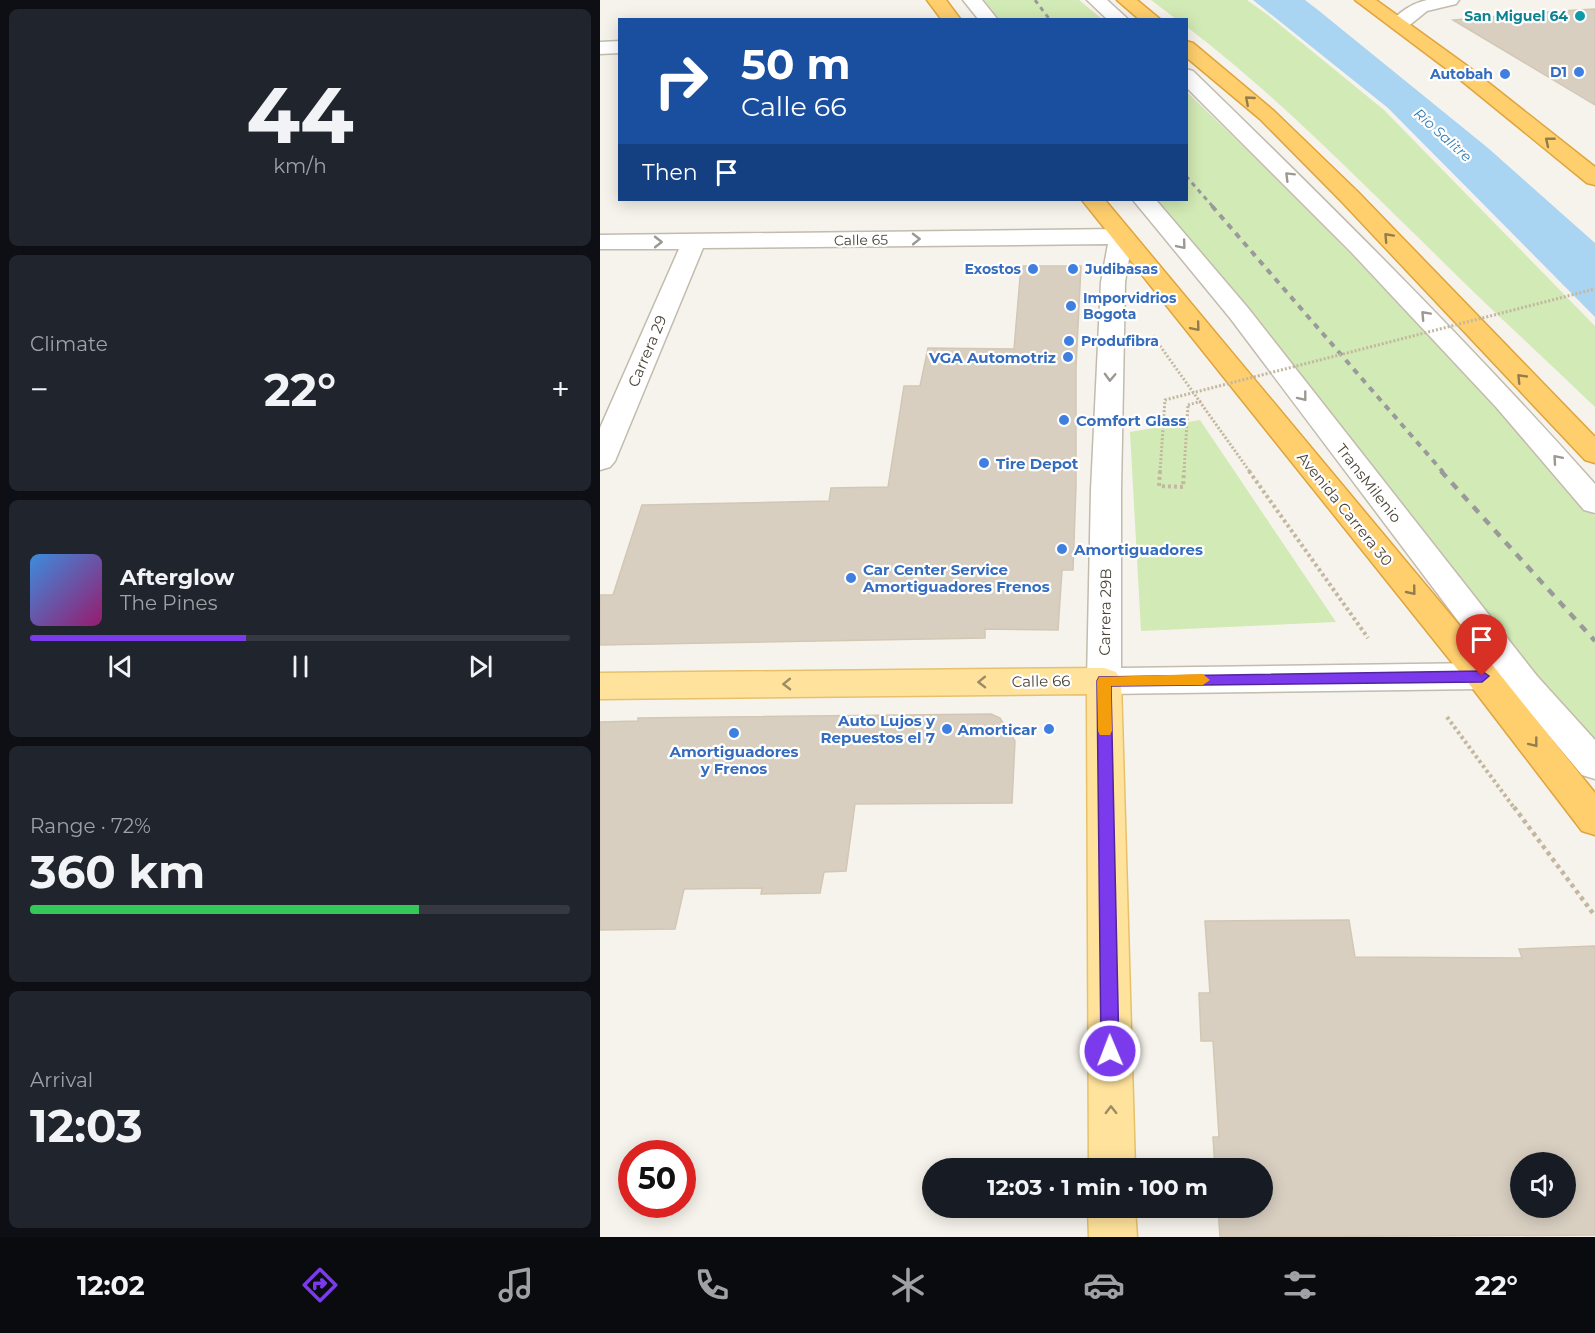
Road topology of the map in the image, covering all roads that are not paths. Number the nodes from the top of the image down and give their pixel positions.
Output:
1 (936, 0) edge
2 (972, 0) edge
3 (1096, 0) edge
4 (1126, 0) edge
5 (1364, 0) edge
6 (1450, 0) edge
7 (950, 18) edge
8 (987, 18) edge
9 (1118, 18) edge
10 (1149, 18) edge
11 (1399, 24) junction
12 (618, 47) edge
13 (600, 48) edge
14 (1188, 48) edge
15 (1188, 77) edge
16 (1595, 178) edge
17 (1094, 201) edge
18 (1145, 201) edge
19 (1121, 236) junction
20 (600, 242) edge
21 (694, 242) junction
22 (1562, 421) junction
23 (1595, 442) edge
24 (1595, 454) edge
25 (600, 461) edge
26 (1595, 504) edge
27 (1482, 676) junction
28 (1104, 681) junction
29 (600, 686) edge
30 (1595, 765) edge
31 (1595, 820) edge
32 (1112, 1158) edge
33 (1112, 1218) edge
34 (1113, 1237) edge

1 - 7 highway
2 - 8 street
3 - 9 street
4 - 10 highway
5 - 11 highway
6 - 11 street
16 -> 11 highway
12 - 13 street
22 -> 14 highway
26 -> 15 street
17 - 19 highway, Avenida Carrera 30
18 -> 30 street, TransMilenio
21 -> 19 street, Calle 65
19 -> 27 highway, Avenida Carrera 30
19 -> 28 street, Carrera 29B
20 -> 21 street, Calle 65
21 - 25 street, Carrera 29
22 - 23 highway
22 - 24 highway
27 - 28 street, Calle 66
27 -> 31 highway, Avenida Carrera 30
28 -> 29 main road, Calle 66
32 -> 28 main road, Carrera 29B
33 - 34 main road

